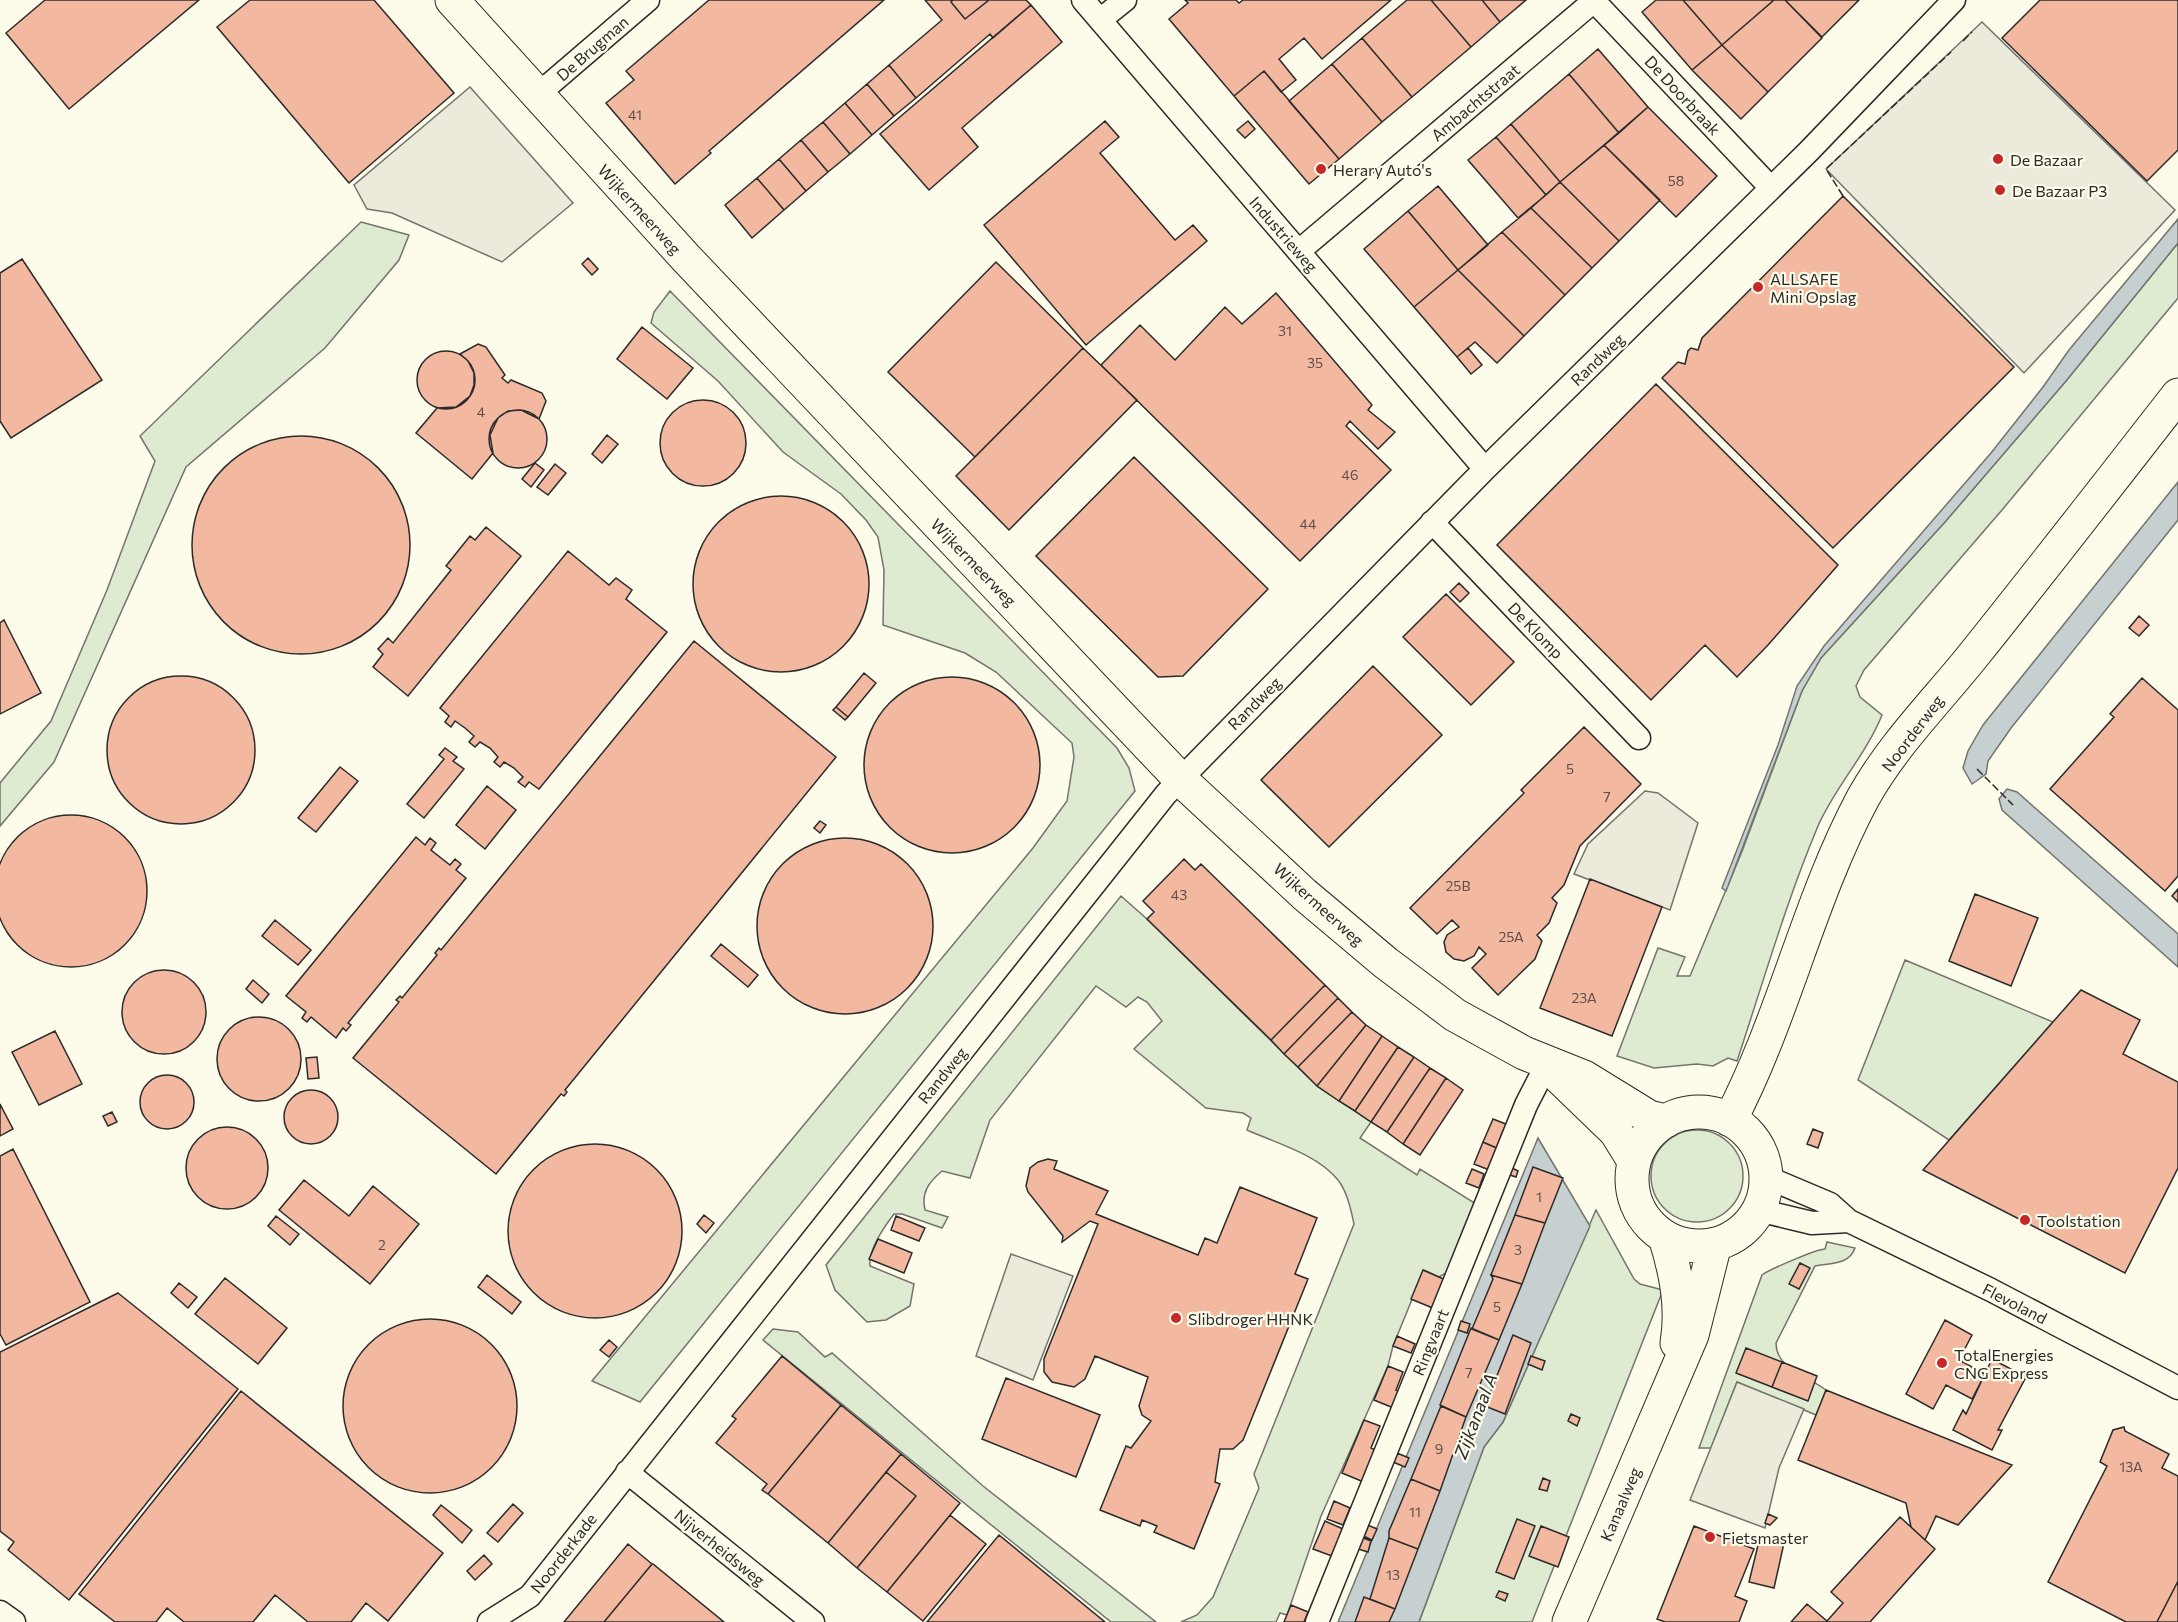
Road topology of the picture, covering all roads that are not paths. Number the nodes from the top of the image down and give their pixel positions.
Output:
1 (452, 0) edge
2 (648, 0) edge
3 (1083, 0) edge
4 (1125, 0) edge
5 (1595, 0) edge
6 (1954, 0) edge
7 (1100, 21) junction
8 (535, 93) junction
9 (1771, 188) junction
10 (1299, 251) junction
11 (2178, 395) edge
12 (1485, 469) junction
13 (1432, 522) junction
14 (1639, 738) dead end
15 (1180, 779) junction
16 (1547, 1064) junction
17 (1730, 1120) junction
18 (1666, 1121) junction
19 (1634, 1161) junction
20 (1766, 1177) junction
21 (1758, 1210) junction
22 (1849, 1221) junction
23 (1665, 1237) junction
24 (1715, 1244) junction
25 (1670, 1386) junction
26 (2178, 1388) edge
27 (627, 1472) junction
28 (0, 1612) edge
29 (14, 1622) edge
30 (489, 1622) edge
31 (813, 1622) edge
32 (1317, 1622) edge
33 (1569, 1622) edge

1 - 8 main road, Wijkermeerweg
2 - 8 street, De Brugman
3 - 7 street, Industrieweg
4 - 7 street
5 - 9 street, De Doorbraak
5 - 10 street, Ambachtstraat
6 - 9 street, Randweg
7 - 10 street, Industrieweg
8 - 15 main road, Wijkermeerweg
9 - 12 street, Randweg
10 - 12 street, Industrieweg
11 - 17 main road, Noorderweg
12 - 13 street, Randweg
13 - 14 street, De Klomp
13 - 15 street, Randweg
15 - 16 main road, Wijkermeerweg
15 - 27 street, Randweg
16 - 18 main road, Wijkermeerweg
16 - 19 main road, Wijkermeerweg
16 - 32 street, Ringvaart
17 - 18 main road
17 - 20 main road
18 - 19 main road
19 - 23 main road
20 - 21 main road
20 - 22 street, Flevoland
21 - 22 street, Flevoland
21 - 24 main road
22 - 26 street, Flevoland
23 - 24 main road
23 - 25 main road, Kanaalweg
24 - 25 main road, Kanaalweg
25 - 33 main road, Kanaalweg
27 - 30 street, Noorderkade
27 - 31 street, Nijverheidsweg
28 - 29 street

